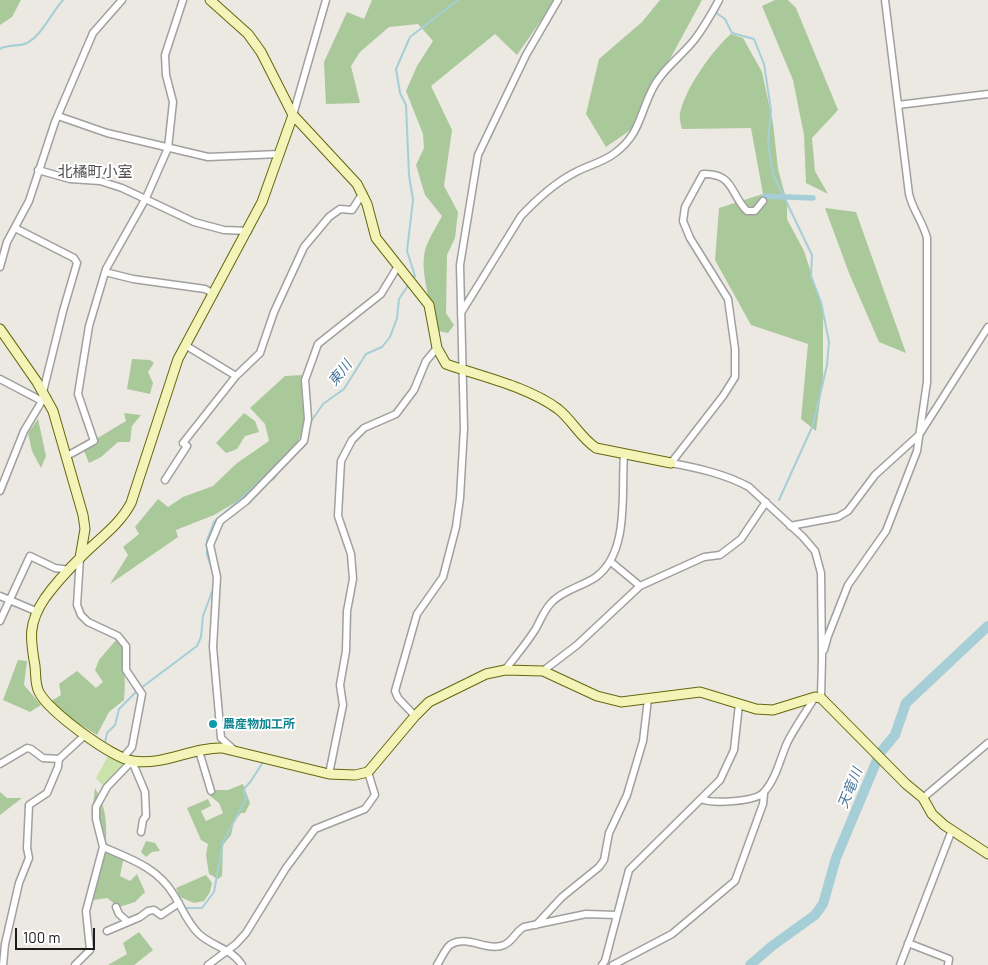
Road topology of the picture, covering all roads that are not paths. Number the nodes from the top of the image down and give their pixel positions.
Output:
1 (122, 0) edge
2 (183, 0) edge
3 (210, 0) edge
4 (326, 0) edge
5 (558, 0) edge
6 (719, 0) edge
7 (885, 0) edge
8 (988, 94) edge
9 (898, 105) junction
10 (293, 115) junction
11 (58, 116) junction
12 (168, 148) junction
13 (280, 154) junction
14 (38, 170) junction
15 (363, 193) junction
16 (146, 198) junction
17 (763, 201) dead end
18 (15, 228) junction
19 (248, 231) junction
20 (398, 266) junction
21 (0, 267) edge
22 (105, 272) junction
23 (214, 294) junction
24 (460, 314) junction
25 (988, 327) edge
26 (0, 328) edge
27 (185, 345) junction
28 (437, 348) junction
29 (464, 371) junction
30 (236, 376) junction
31 (0, 379) edge
32 (44, 397) junction
33 (919, 435) junction
34 (624, 455) junction
35 (67, 456) junction
36 (671, 463) junction
37 (165, 480) dead end
38 (0, 491) edge
39 (766, 502) junction
40 (790, 526) junction
41 (80, 558) junction
42 (611, 562) junction
43 (70, 570) junction
44 (640, 586) junction
45 (0, 596) edge
46 (10, 600) junction
47 (38, 612) junction
48 (0, 621) edge
49 (822, 658) junction
50 (505, 670) junction
51 (543, 671) junction
52 (818, 697) junction
53 (648, 699) junction
54 (739, 704) junction
55 (415, 716) junction
56 (85, 735) junction
57 (988, 743) edge
58 (234, 750) junction
59 (199, 751) junction
60 (59, 758) junction
61 (122, 758) junction
62 (132, 761) junction
63 (0, 764) edge
64 (368, 772) junction
65 (329, 774) junction
66 (211, 791) dead end
67 (764, 794) junction
68 (923, 798) junction
69 (701, 799) junction
70 (952, 830) junction
71 (141, 832) dead end
72 (102, 847) junction
73 (988, 854) edge
74 (179, 903) junction
75 (116, 907) dead end
76 (616, 915) junction
77 (128, 922) junction
78 (536, 925) junction
79 (107, 931) dead end
80 (908, 943) junction
81 (228, 950) junction
82 (3, 965) edge
83 (75, 965) edge
84 (208, 965) edge
85 (242, 965) edge
86 (437, 965) edge
87 (602, 965) edge
88 (613, 965) edge
89 (900, 965) edge
90 (948, 965) edge

1 - 11 street
2 - 12 street
3 - 10 street
4 - 10 street
5 - 24 street
6 - 24 street
7 - 9 street
8 - 9 street
9 - 33 street
10 - 13 street
10 - 15 street
11 - 12 street
11 - 14 street
12 - 13 street
12 - 16 street
13 - 19 street
14 - 16 street
14 - 18 street
15 - 20 street
15 - 30 street
16 - 19 street
16 - 22 street
17 - 36 street
18 - 21 street
18 - 32 street
19 - 23 street
20 - 28 street
20 - 58 street
22 - 23 street
22 - 35 street
23 - 27 street
24 - 29 street
25 - 33 street
26 - 32 street
27 - 30 street
27 - 41 street
28 - 29 street
28 - 65 street
29 - 34 street
29 - 55 street
30 - 37 street
31 - 32 street
32 - 35 street
32 - 38 street
33 - 40 street
33 - 49 street
34 - 36 street
34 - 42 street
35 - 41 street
36 - 39 street
39 - 40 street
39 - 44 street
40 - 49 street
41 - 43 street
41 - 61 street
42 - 44 street
42 - 50 street
43 - 46 street
43 - 47 street
44 - 51 street
45 - 46 street
46 - 47 street
46 - 48 street
47 - 56 street
49 - 52 street
50 - 51 street
50 - 55 street
51 - 53 street
52 - 54 street
52 - 67 street
52 - 68 street
53 - 54 street
53 - 78 street
54 - 69 street
55 - 64 street
56 - 60 street
56 - 61 street
57 - 68 street
58 - 59 street
58 - 65 street
59 - 62 street
59 - 66 street
60 - 63 street
60 - 82 street
61 - 62 street
62 - 71 street
62 - 72 street
64 - 65 street
64 - 81 street
67 - 69 street
67 - 88 street
68 - 70 street
69 - 76 street
70 - 73 street
70 - 80 street
72 - 74 street
72 - 83 street
74 - 77 street
74 - 81 street
75 - 77 street
76 - 78 street
76 - 87 street
77 - 79 street
78 - 86 street
80 - 89 street
80 - 90 street
81 - 84 street
81 - 85 street

